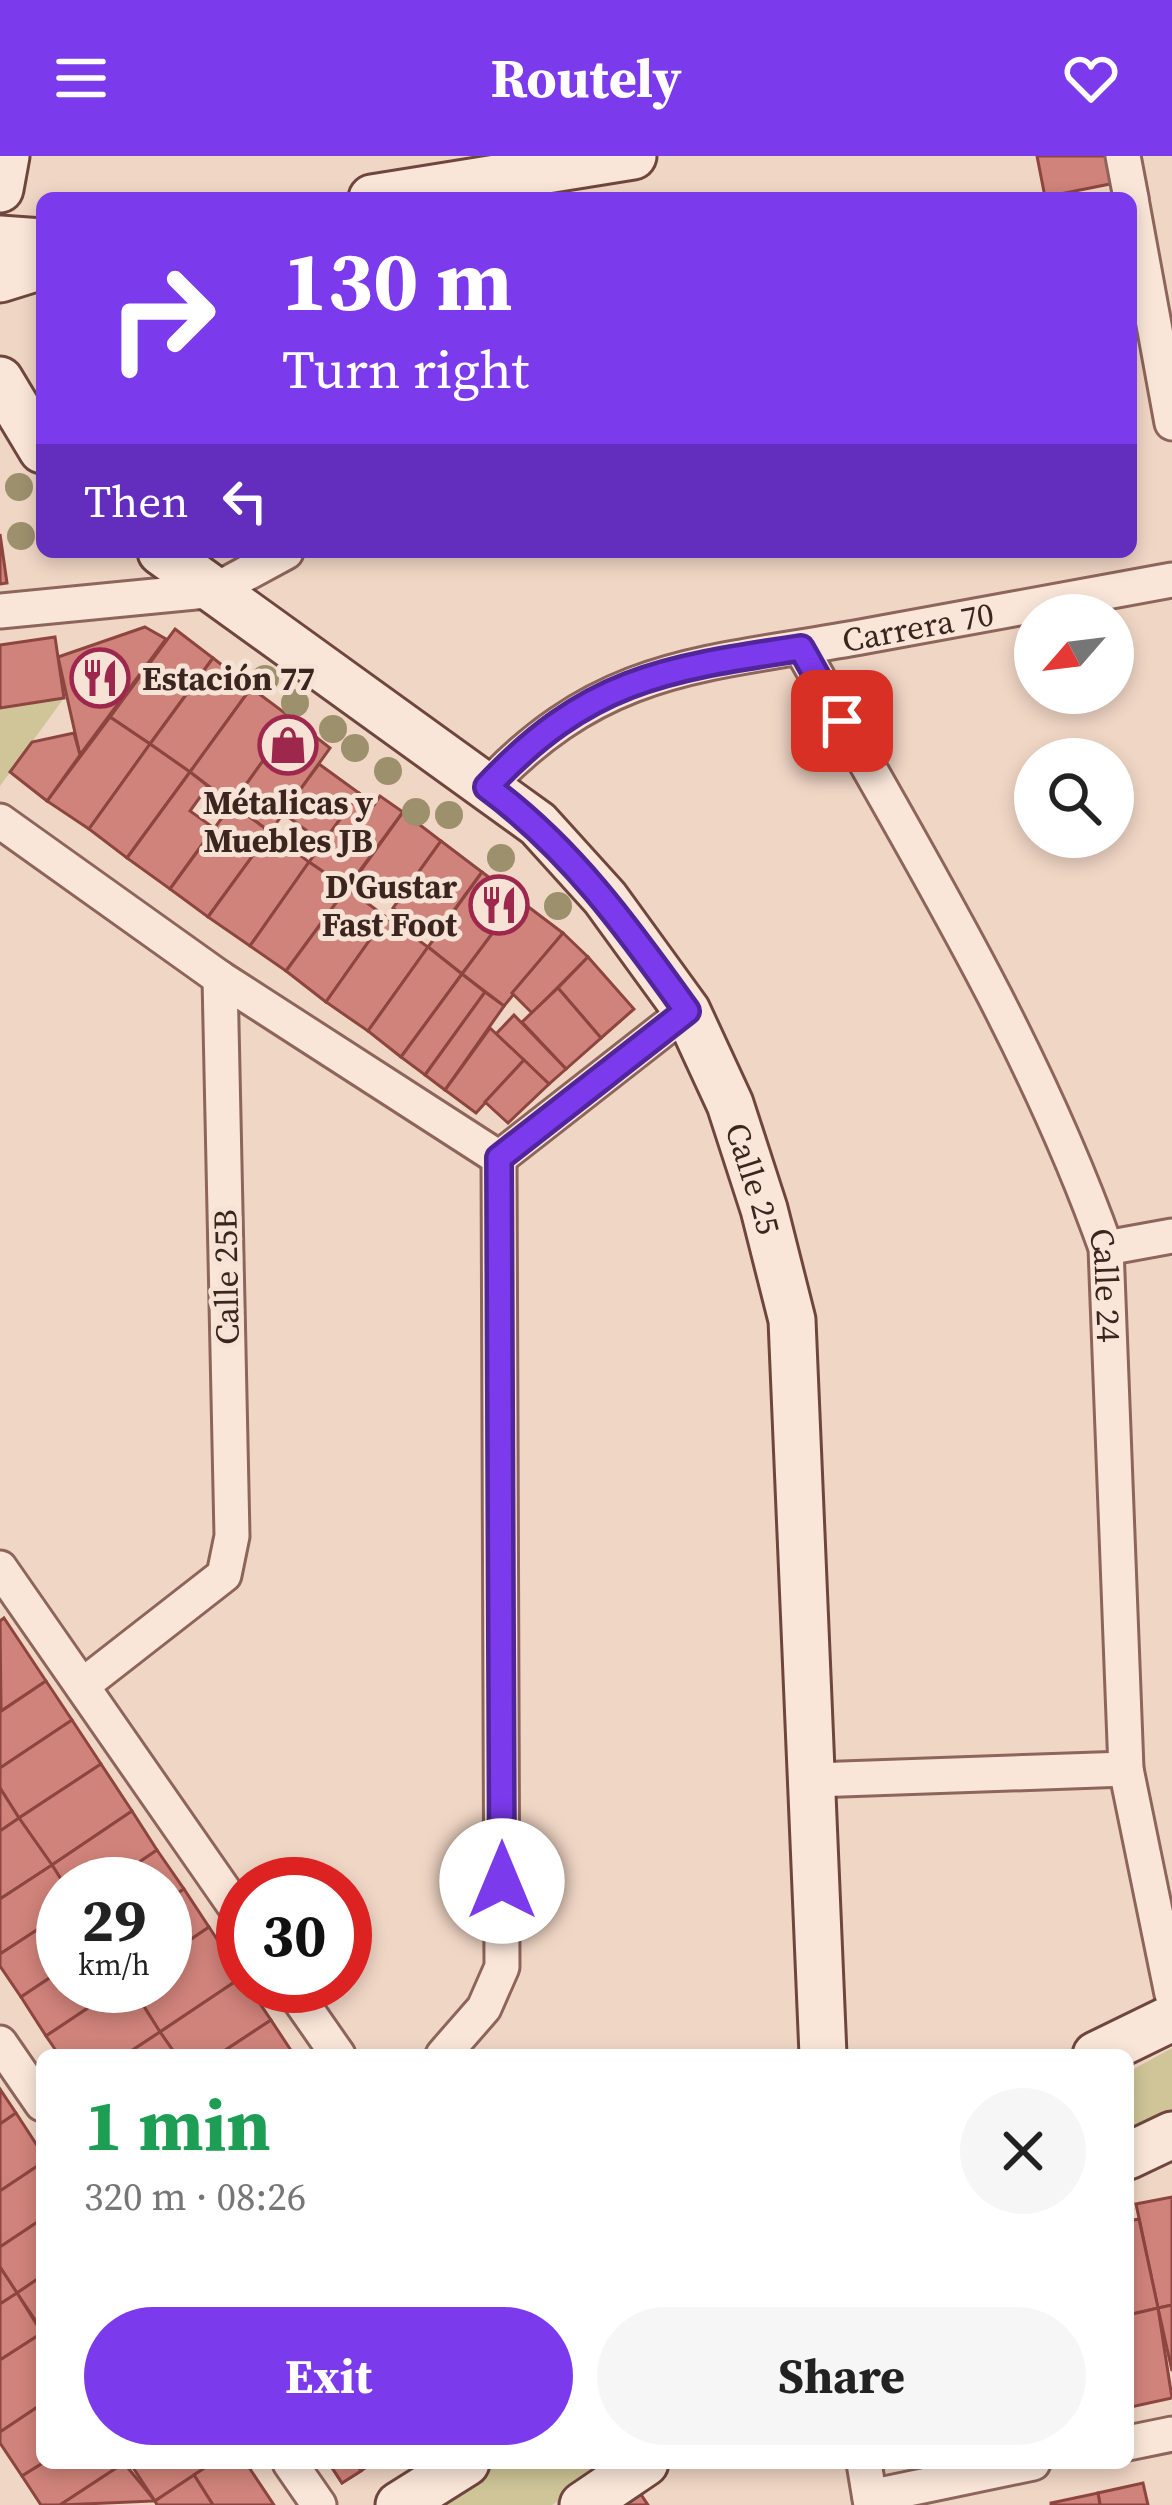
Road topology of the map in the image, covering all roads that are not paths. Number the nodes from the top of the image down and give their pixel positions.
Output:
1 (6, 156) edge
2 (633, 156) edge
3 (1124, 156) edge
4 (0, 189) edge
5 (409, 192) edge
6 (1130, 192) edge
7 (0, 239) edge
8 (36, 242) edge
9 (36, 268) edge
10 (1137, 268) edge
11 (0, 279) edge
12 (1143, 337) edge
13 (0, 380) edge
14 (1172, 423) edge
15 (36, 440) edge
16 (170, 558) edge
17 (275, 558) edge
18 (1172, 580) edge
19 (216, 590) junction
20 (0, 611) edge
21 (801, 648) junction
22 (487, 787) junction
23 (0, 821) edge
24 (220, 978) junction
25 (687, 1011) junction
26 (499, 1158) junction
27 (1172, 1236) edge
28 (1106, 1249) junction
29 (1, 1575) edge
30 (83, 1685) junction
31 (1126, 1769) junction
32 (814, 1780) junction
33 (216, 1879) edge
34 (1172, 1994) edge
35 (309, 2013) edge
36 (1172, 2018) edge
37 (0, 2043) edge
38 (334, 2049) edge
39 (448, 2049) edge
40 (823, 2049) edge
41 (1108, 2049) edge
42 (36, 2095) edge
43 (1172, 2135) edge
44 (1134, 2153) edge
45 (1172, 2434) edge
46 (1134, 2442) edge
47 (294, 2469) edge
48 (456, 2469) edge
49 (636, 2469) edge
50 (865, 2469) edge
51 (1007, 2469) edge
52 (871, 2501) edge
53 (319, 2505) edge
54 (399, 2505) edge
55 (583, 2505) edge

1 - 4 street
2 - 5 street
3 - 6 street
7 - 8 street
9 - 11 street
10 - 12 street
12 - 14 street
13 - 15 street
16 - 19 street, Calle 25
17 - 19 street
18 - 21 street, Carrera 70
19 - 20 street
19 - 22 street, Calle 25
21 - 22 street, Carrera 70
21 - 28 street, Calle 24
22 - 25 street, Calle 25
23 - 24 street
24 - 26 street
24 - 30 street, Calle 25B
25 - 26 street
25 - 32 street, Calle 25
26 - 39 street
27 - 28 street
28 - 31 street, Calle 24
29 - 30 street
30 - 33 street
31 - 32 street
31 - 34 street, Calle 24
32 - 40 street, Calle 25
35 - 38 street
36 - 41 street
37 - 42 street
43 - 44 street
45 - 46 street
47 - 53 street
48 - 54 street
49 - 55 street
50 - 52 street
51 - 52 street

